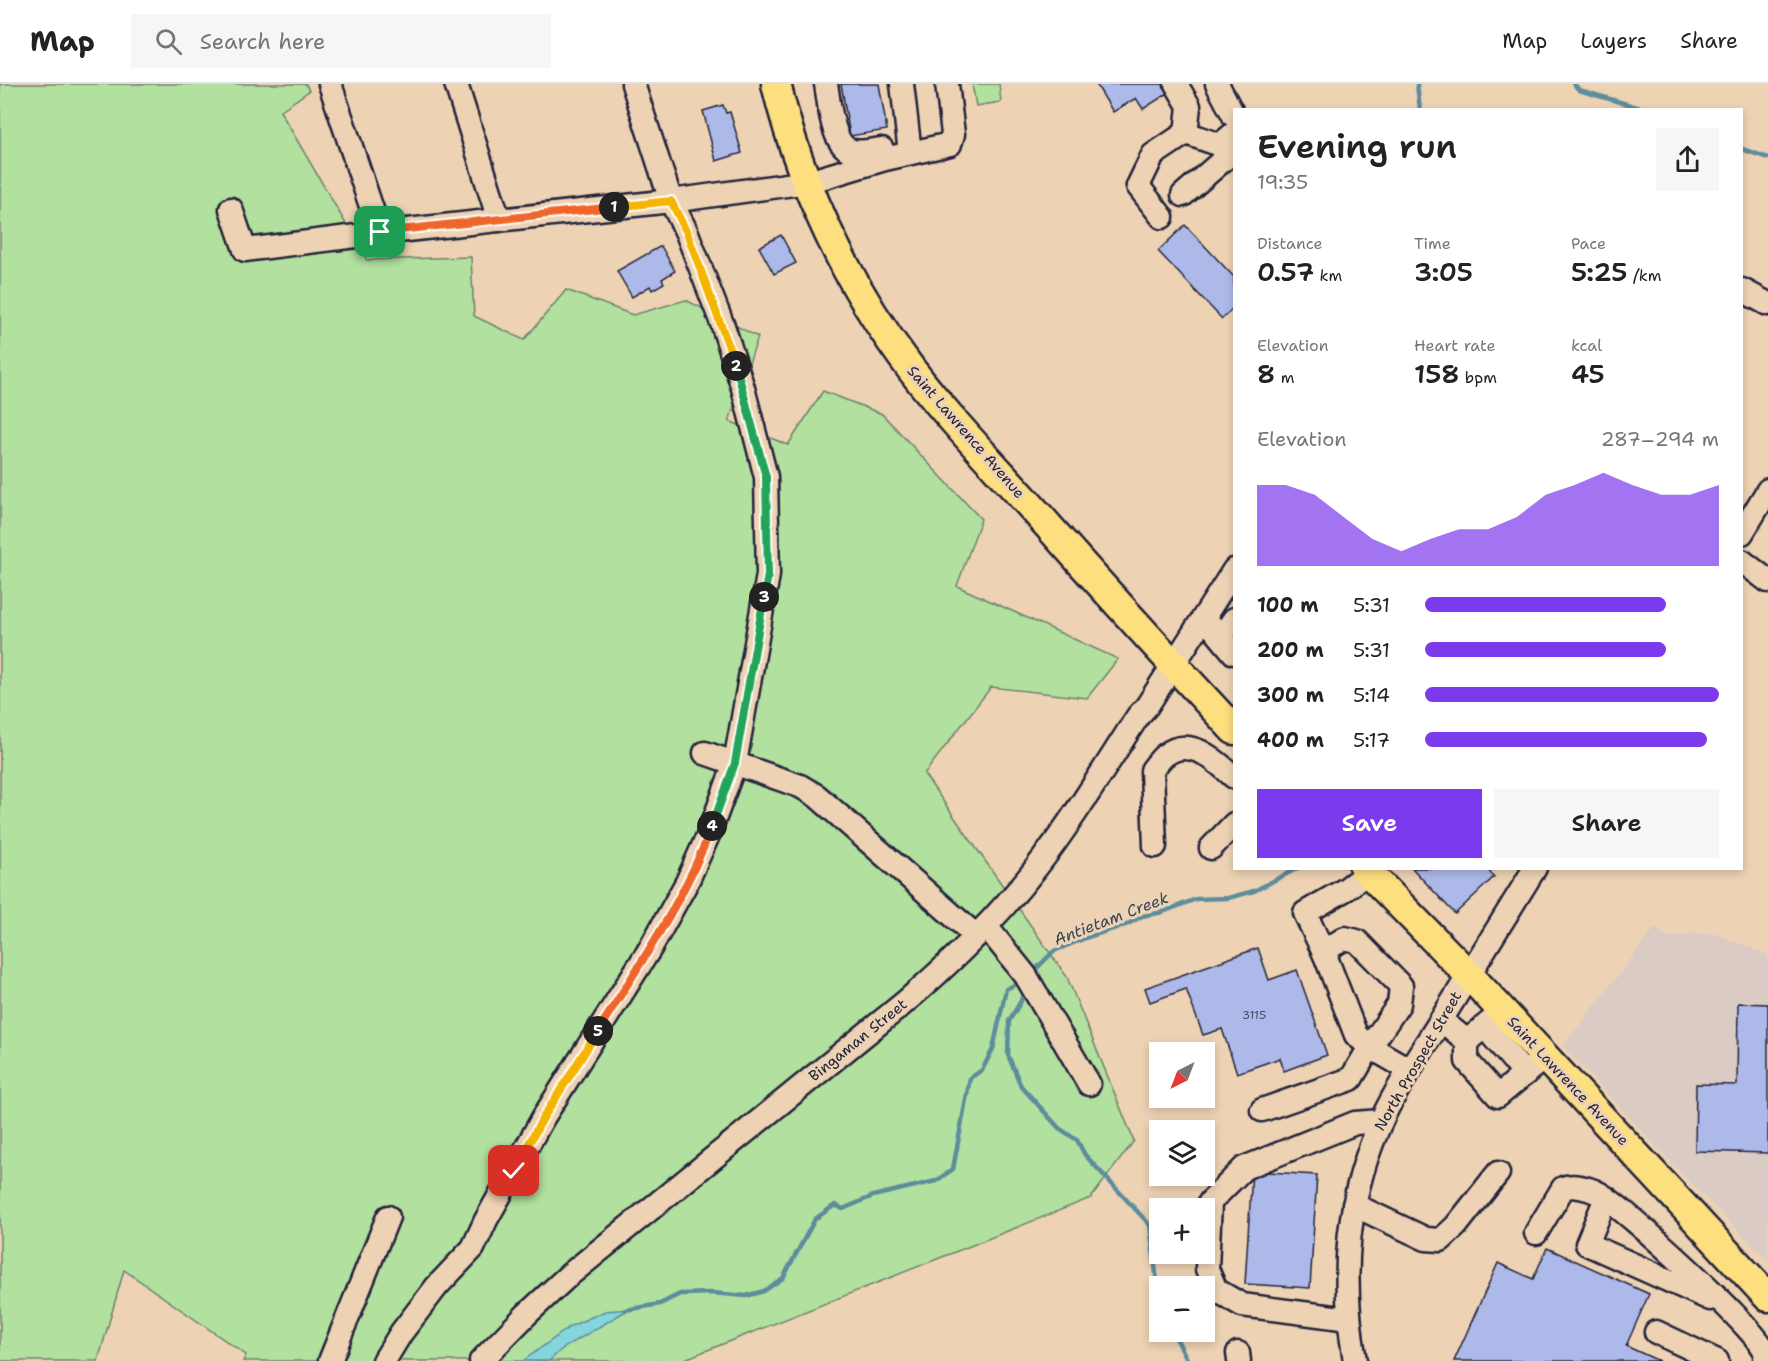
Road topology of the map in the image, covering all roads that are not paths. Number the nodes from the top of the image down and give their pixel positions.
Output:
1 (330, 84) edge
2 (456, 84) edge
3 (633, 84) edge
4 (776, 84) edge
5 (826, 84) edge
6 (902, 84) edge
7 (947, 84) edge
8 (1176, 84) edge
9 (1217, 84) edge
10 (1233, 114) edge
11 (1186, 134) junction
12 (1229, 149) edge
13 (910, 153) junction
14 (885, 159) junction
15 (808, 182) junction
16 (1183, 195) dead end
17 (671, 201) junction
18 (231, 209) dead end
19 (1162, 217) dead end
20 (499, 220) junction
21 (380, 232) junction
22 (1743, 291) edge
23 (1768, 304) edge
24 (1768, 490) edge
25 (1743, 531) edge
26 (1743, 562) edge
27 (1233, 572) edge
28 (1768, 581) edge
29 (1204, 617) junction
30 (1230, 636) edge
31 (1173, 664) junction
32 (1233, 729) edge
33 (705, 753) dead end
34 (735, 763) junction
35 (1233, 776) edge
36 (1233, 825) edge
37 (1155, 846) dead end
38 (1211, 848) dead end
39 (1366, 870) edge
40 (1534, 870) edge
41 (981, 931) junction
42 (1325, 955) junction
43 (1469, 975) junction
44 (1494, 1019) junction
45 (1441, 1020) junction
46 (1467, 1041) junction
47 (1370, 1047) junction
48 (1535, 1065) junction
49 (1410, 1070) junction
50 (1089, 1084) dead end
51 (1262, 1110) dead end
52 (1381, 1121) junction
53 (1498, 1173) dead end
54 (1605, 1198) junction
55 (1354, 1205) junction
56 (388, 1217) dead end
57 (1536, 1233) dead end
58 (1768, 1297) edge
59 (1723, 1304) junction
60 (1349, 1319) junction
61 (1656, 1332) dead end
62 (330, 1361) edge
63 (384, 1361) edge
64 (481, 1361) edge
65 (1355, 1361) edge
66 (1717, 1361) edge
67 (1765, 1361) edge

1 - 21 street
2 - 20 street
3 - 17 street
4 - 15 main road, Saint Lawrence Avenue
5 - 14 street
6 - 13 street
7 - 13 street
8 - 11 street
9 - 10 street
11 - 12 street
11 - 19 street
12 - 16 street
13 - 14 street
14 - 15 street
15 - 17 street
15 - 31 main road, Saint Lawrence Avenue
17 - 20 street
17 - 34 street
18 - 21 street
20 - 21 street
22 - 23 street
24 - 25 street
26 - 28 street
27 - 29 street, Bingaman Street
29 - 30 street
29 - 31 street, Bingaman Street
31 - 32 main road, Saint Lawrence Avenue
31 - 41 street, Bingaman Street
33 - 34 street
34 - 41 street
34 - 63 street
35 - 37 street
36 - 38 street
39 - 42 street
39 - 43 main road, Saint Lawrence Avenue
40 - 43 street, North Prospect Street
41 - 50 street
41 - 64 street, Bingaman Street
42 - 47 street
42 - 47 street
43 - 44 main road, Saint Lawrence Avenue
43 - 45 street, North Prospect Street
44 - 46 street
44 - 48 main road, Saint Lawrence Avenue
45 - 46 street
45 - 49 street, North Prospect Street
46 - 48 street
47 - 49 street
47 - 51 street
48 - 58 main road, Saint Lawrence Avenue
49 - 52 street, North Prospect Street
52 - 55 street, North Prospect Street
52 - 60 street
53 - 55 street
54 - 57 street
54 - 59 street
54 - 59 street
55 - 60 street, North Prospect Street
56 - 62 street
59 - 67 street
60 - 65 street, North Prospect Street
61 - 66 street

